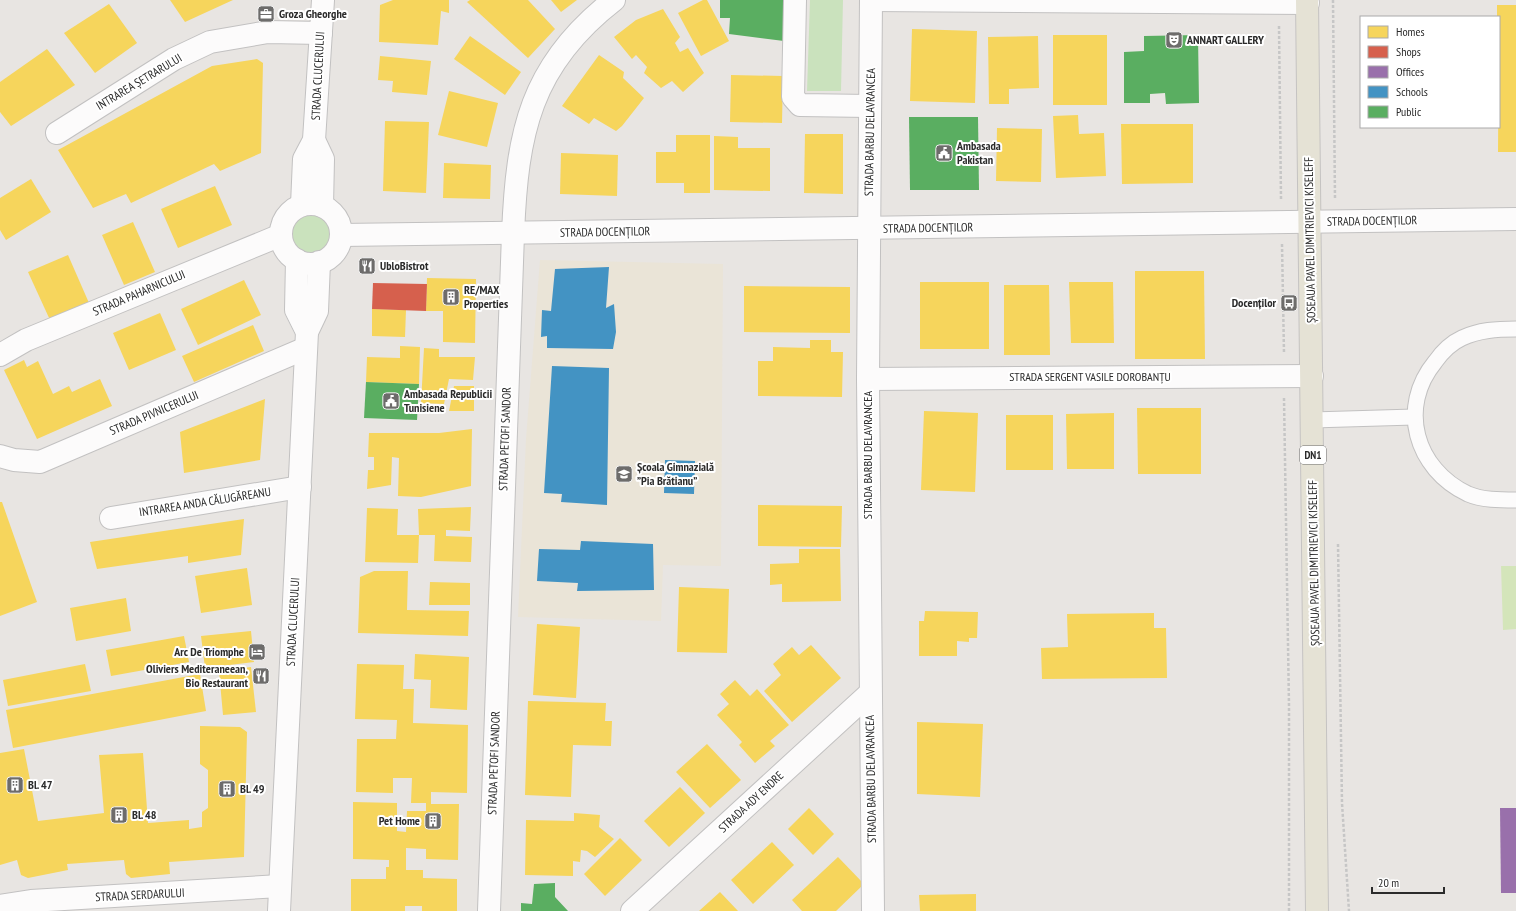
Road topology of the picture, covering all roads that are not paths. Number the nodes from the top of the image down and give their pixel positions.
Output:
1 (614, 0) edge
2 (795, 0) edge
3 (871, 0) edge
4 (1308, 2) edge
5 (320, 11) edge
6 (870, 106) junction
7 (57, 133) dead end
8 (312, 206) junction
9 (1516, 219) edge
10 (1310, 222) junction
11 (869, 228) junction
12 (513, 234) junction
13 (281, 235) junction
14 (341, 235) junction
15 (297, 260) junction
16 (319, 262) junction
17 (1516, 330) edge
18 (306, 340) junction
19 (0, 355) edge
20 (1312, 376) junction
21 (868, 379) junction
22 (1414, 417) junction
23 (1312, 420) junction
24 (0, 456) edge
25 (300, 487) junction
26 (1516, 500) edge
27 (111, 518) dead end
28 (870, 693) junction
29 (280, 886) junction
30 (0, 906) edge
31 (279, 911) edge
32 (489, 911) edge
33 (632, 911) edge
34 (872, 911) edge
35 (1317, 911) edge

1 - 12 street, STRADA PETOFI SANDOR
2 - 6 street
3 - 4 street
3 - 6 street, STRADA BARBU DELAVRANCEA
4 - 10 main road, ȘOSEAUA PAVEL DIMITRIEVICI KISELEFF / DN1
5 - 7 street, INTRAREA ȘETRARULUI
5 - 8 street, STRADA CLUCERULUI
6 - 11 street, STRADA BARBU DELAVRANCEA
8 - 13 street
8 - 14 street
9 - 10 street, STRADA DOCENȚILOR
10 - 11 street, STRADA DOCENȚILOR
10 - 20 main road, ȘOSEAUA PAVEL DIMITRIEVICI KISELEFF / DN1
11 - 12 street, STRADA DOCENȚILOR
11 - 21 street, STRADA BARBU DELAVRANCEA
12 - 14 street, STRADA DOCENȚILOR
12 - 32 street, STRADA PETOFI SANDOR
13 - 15 street
13 - 19 street, STRADA PAHARNICULUI
14 - 16 street
15 - 16 street
15 - 18 street, STRADA CLUCERULUI
16 - 18 street, STRADA CLUCERULUI
17 - 22 lane
18 - 24 street, STRADA PIVNICERULUI
18 - 25 street, STRADA CLUCERULUI
20 - 21 street, STRADA SERGENT VASILE DOROBANȚU
20 - 23 main road, ȘOSEAUA PAVEL DIMITRIEVICI KISELEFF / DN1
21 - 28 street, STRADA BARBU DELAVRANCEA
22 - 23 lane
22 - 26 lane
23 - 35 main road, ȘOSEAUA PAVEL DIMITRIEVICI KISELEFF / DN1
25 - 27 street, INTRAREA ANDA CĂLUGĂREANU
25 - 29 street, STRADA CLUCERULUI
28 - 33 street, STRADA ADY ENDRE
28 - 34 street, STRADA BARBU DELAVRANCEA
29 - 30 street, STRADA SERDARULUI
29 - 31 street, STRADA CLUCERULUI

